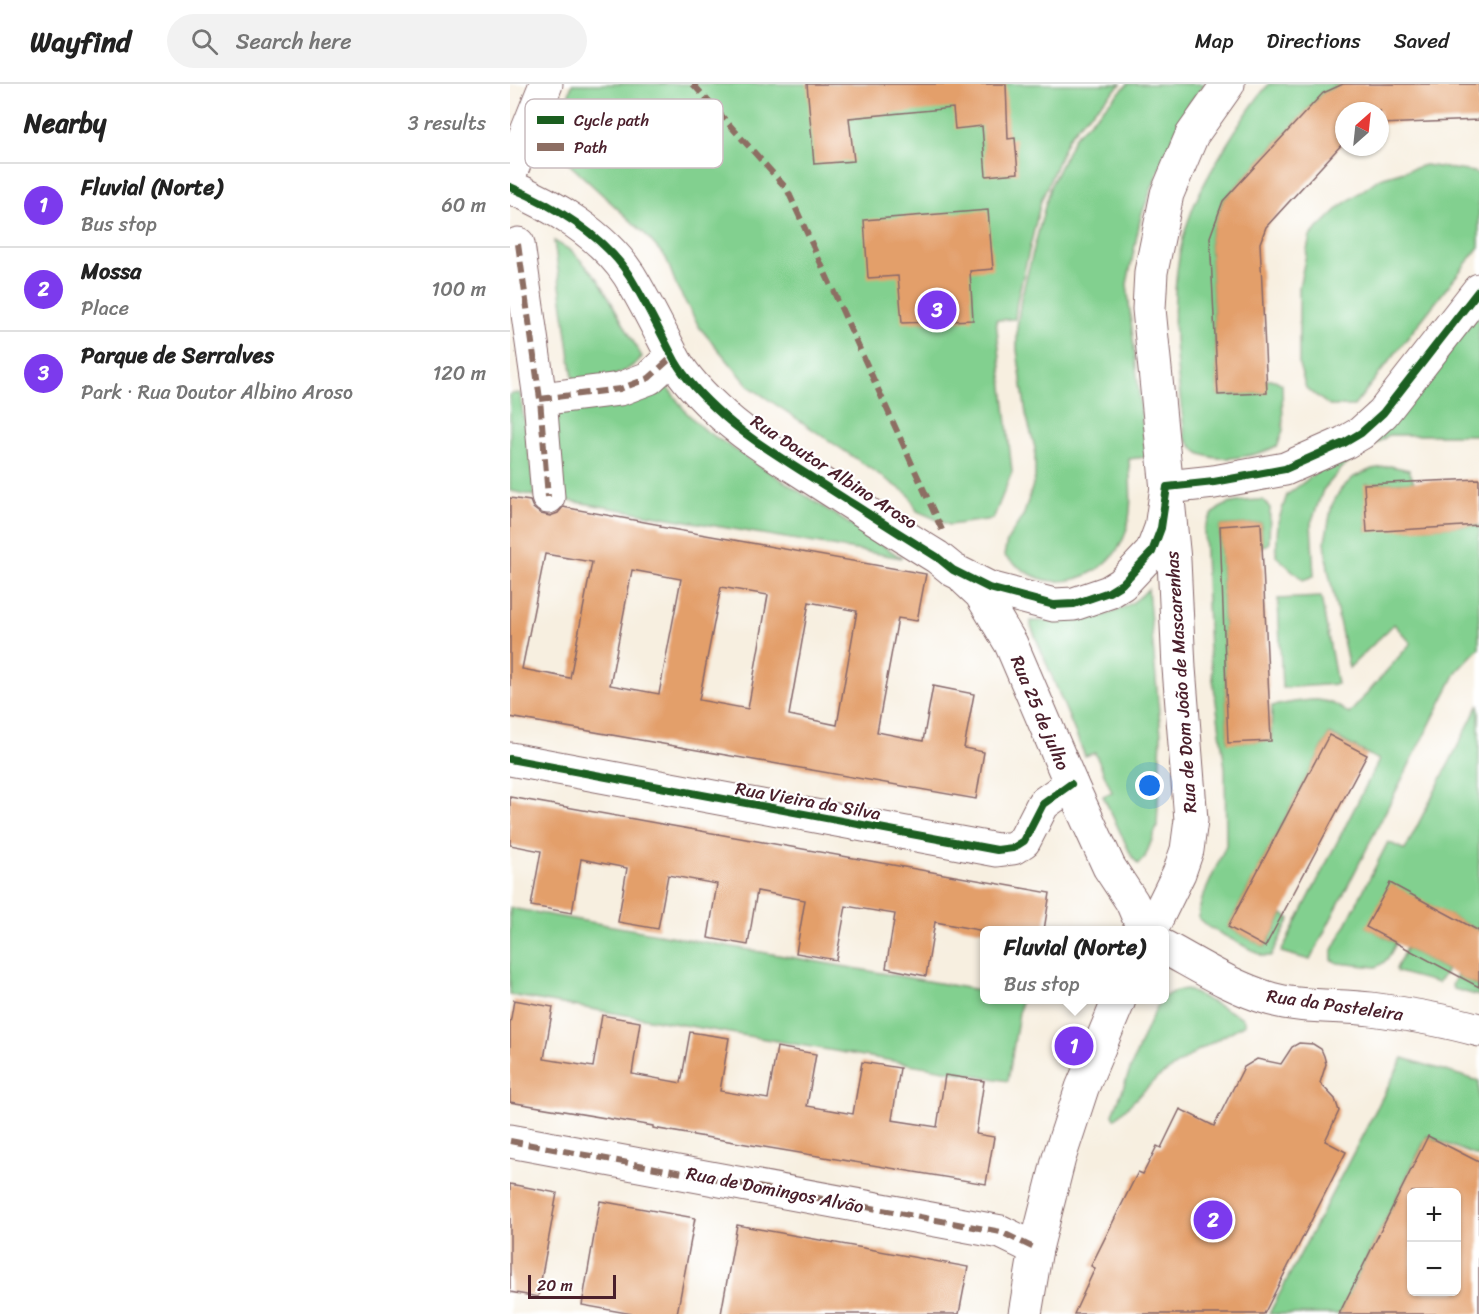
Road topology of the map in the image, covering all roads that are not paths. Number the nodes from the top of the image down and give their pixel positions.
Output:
1 (546, 84) edge
2 (1228, 84) edge
3 (540, 99) edge
4 (525, 136) edge
5 (510, 174) edge
6 (510, 187) edge
7 (518, 244) dead end
8 (1479, 290) edge
9 (672, 357) junction
10 (540, 399) junction
11 (1167, 487) junction
12 (548, 497) dead end
13 (953, 570) junction
14 (510, 759) edge
15 (1071, 784) junction
16 (1142, 926) edge
17 (1153, 926) edge
18 (1169, 950) edge
19 (1117, 1004) edge
20 (1479, 1030) edge
21 (510, 1141) edge
22 (1036, 1249) junction
23 (1025, 1314) edge

1 - 3 street
2 - 11 street, Rua de Dom João de Mascarenhas
4 - 5 street
6 - 9 street, Rua Doutor Albino Aroso
7 - 10 street
8 - 11 street
9 - 10 street
9 - 13 street, Rua Doutor Albino Aroso
10 - 12 street
11 - 13 street, Rua Doutor Albino Aroso
11 - 17 street, Rua de Dom João de Mascarenhas
13 - 15 street, Rua 25 de julho
14 - 15 street, Rua Vieira da Silva
15 - 16 street, Rua 25 de julho
18 - 20 street, Rua da Pasteleira
19 - 22 street
21 - 22 street, Rua de Domingos Alvão
22 - 23 street

